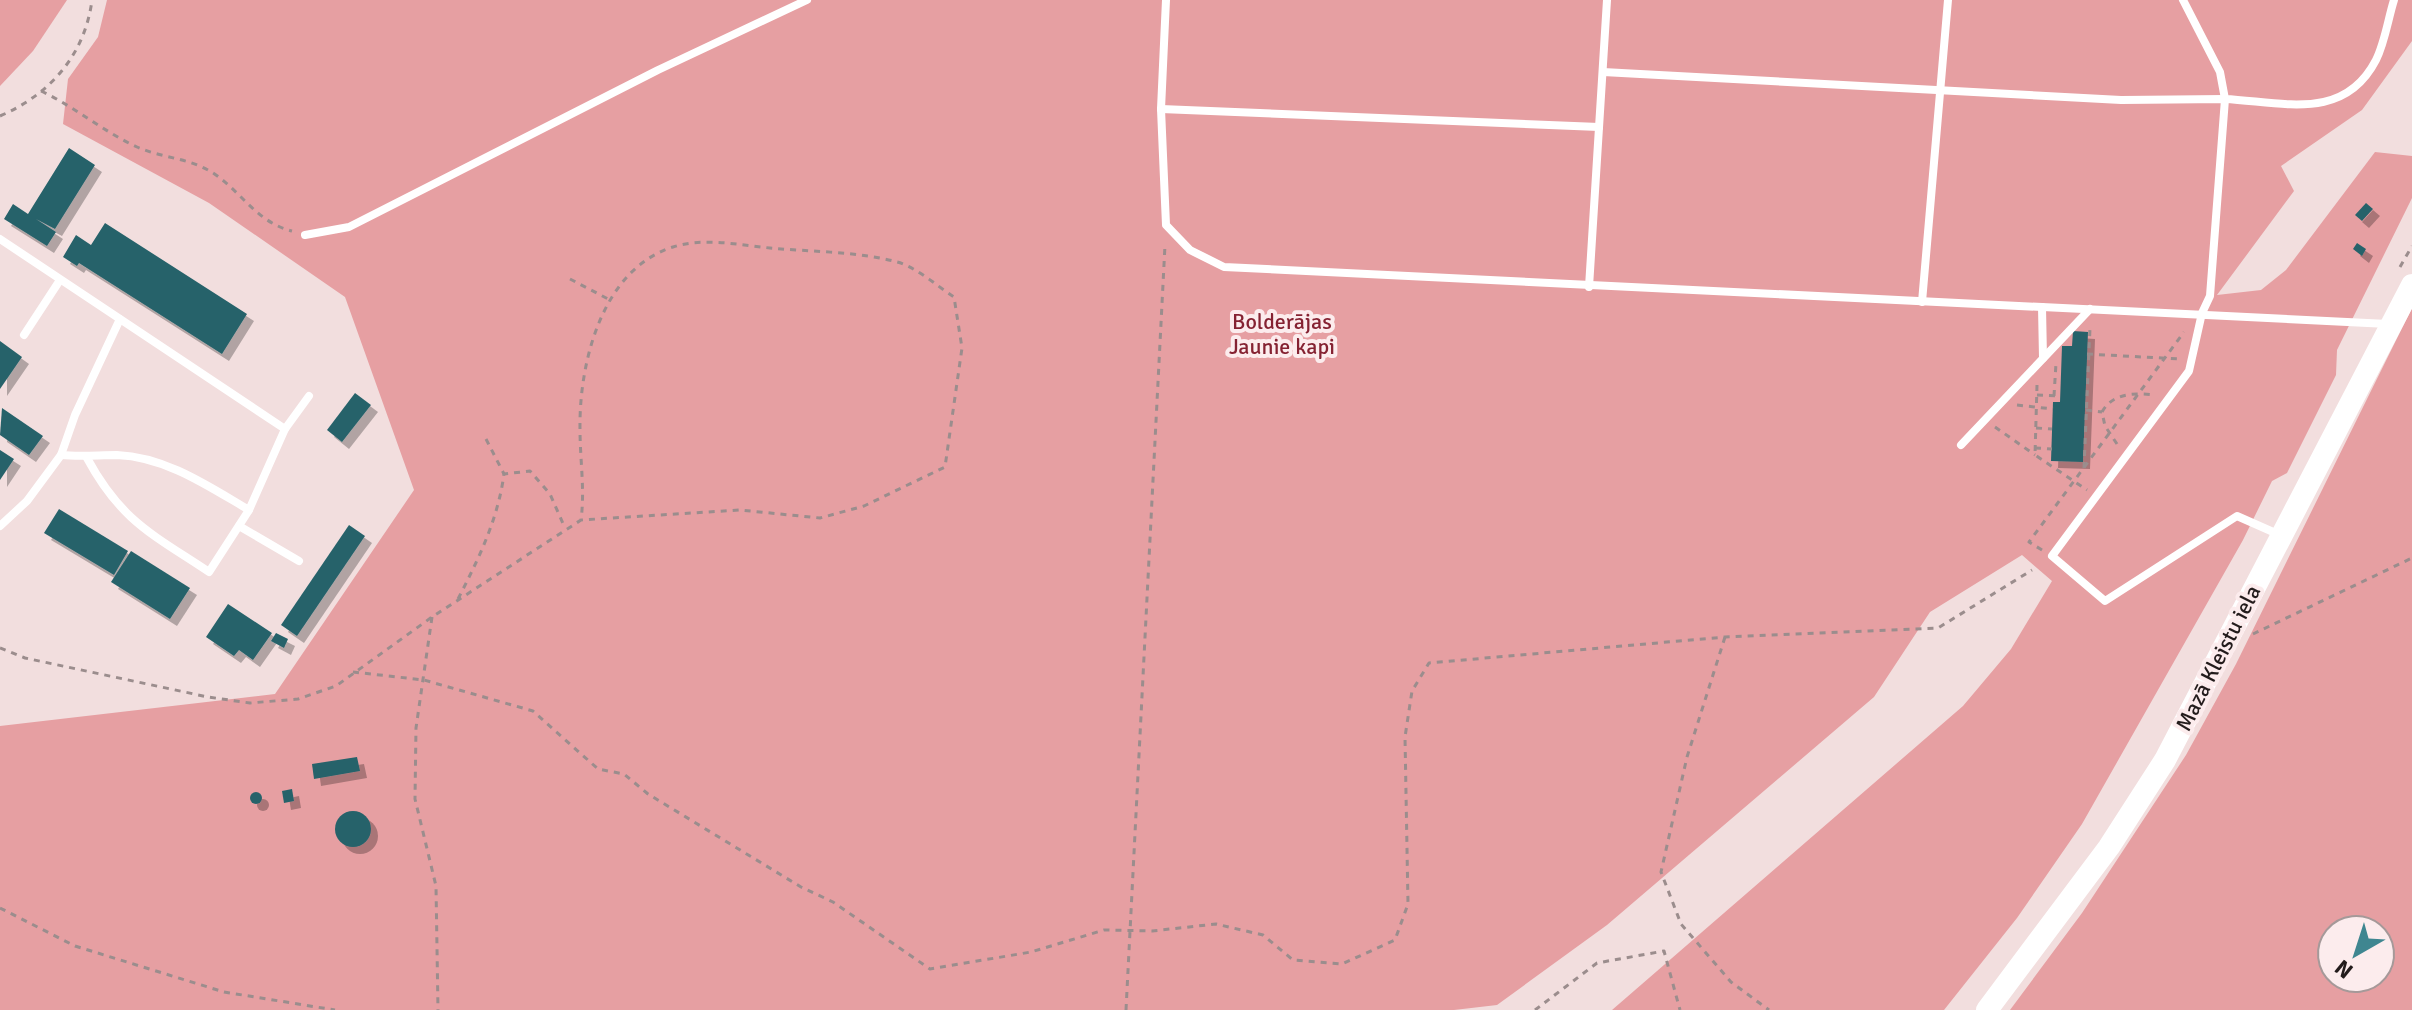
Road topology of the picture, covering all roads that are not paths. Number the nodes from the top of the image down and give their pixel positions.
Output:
1 (807, 0) edge
2 (1166, 0) edge
3 (1607, 0) edge
4 (1948, 0) edge
5 (2183, 0) edge
6 (2394, 0) edge
7 (1603, 72) junction
8 (1938, 89) junction
9 (2225, 99) junction
10 (1161, 109) junction
11 (1599, 127) junction
12 (305, 235) road end
13 (0, 239) edge
14 (60, 280) junction
15 (2412, 285) edge
16 (1589, 287) junction
17 (1922, 302) junction
18 (2042, 307) junction
19 (2090, 309) junction
20 (2202, 313) junction
21 (120, 319) junction
22 (2392, 324) junction
23 (24, 335) dead end
24 (2040, 361) junction
25 (309, 396) dead end
26 (285, 429) junction
27 (1961, 445) dead end
28 (61, 455) junction
29 (87, 458) junction
30 (249, 510) junction
31 (0, 526) edge
32 (239, 526) junction
33 (2281, 535) junction
34 (299, 561) dead end
35 (1987, 1010) edge

1 - 12 lane
2 - 10 lane
3 - 7 lane
4 - 8 lane
5 - 9 lane
6 - 9 lane
7 - 8 lane
7 - 11 lane
8 - 9 lane
8 - 17 lane
9 - 20 lane
10 - 11 lane
10 - 16 lane
11 - 16 lane
13 - 14 lane
14 - 21 lane
14 - 23 lane
15 - 22 main road, Mazā Kleistu iela
16 - 17 lane
17 - 18 lane
18 - 19 lane
18 - 24 lane
19 - 20 lane
19 - 24 lane
20 - 22 lane
20 - 33 lane
21 - 26 lane
21 - 28 lane
22 - 33 main road, Mazā Kleistu iela
24 - 27 lane
25 - 26 lane
26 - 30 lane
28 - 29 lane
28 - 31 lane
29 - 30 lane
29 - 32 lane
30 - 32 lane
32 - 34 lane
33 - 35 main road, Mazā Kleistu iela

